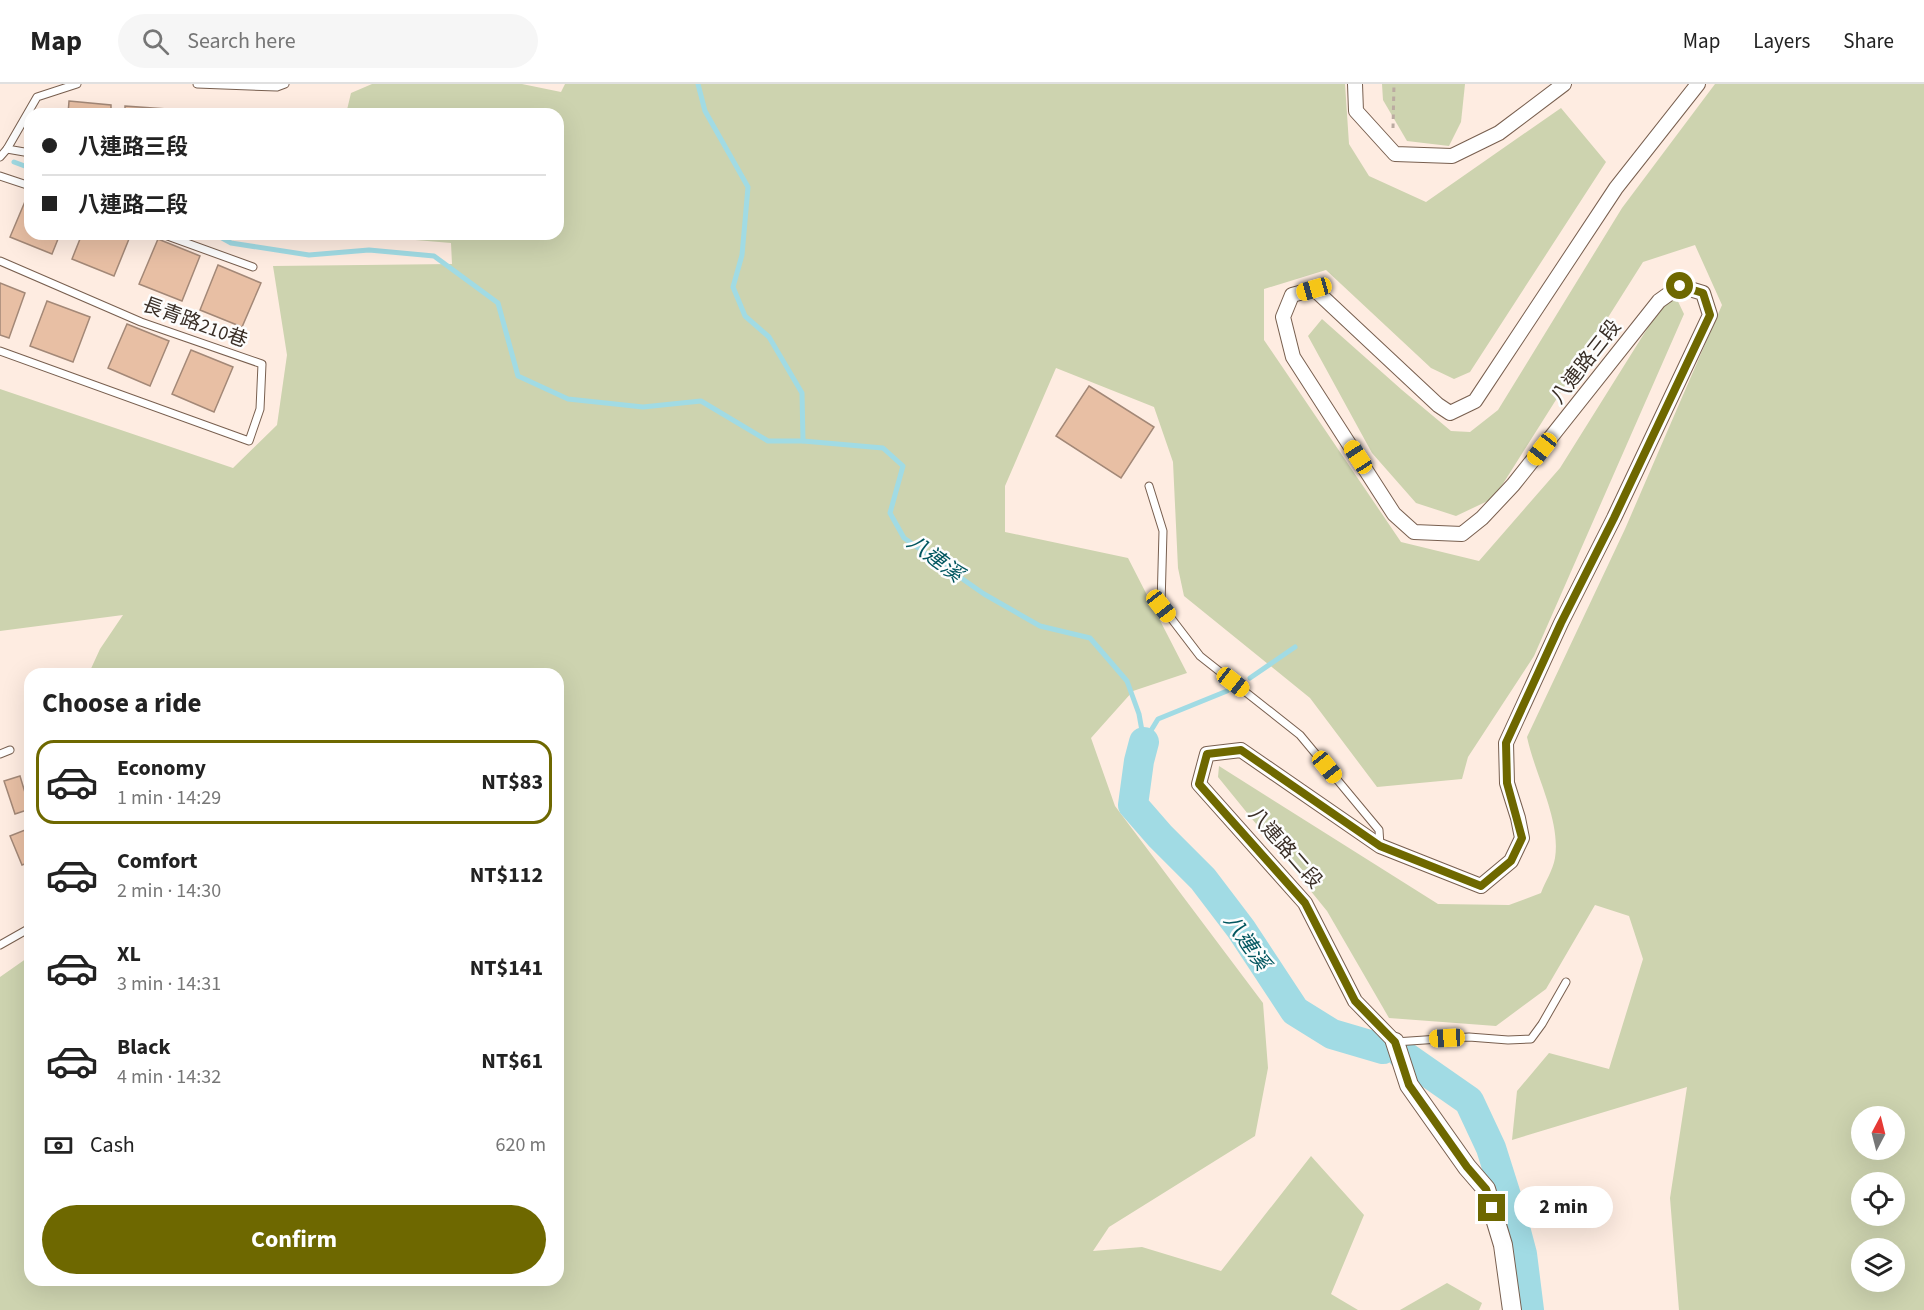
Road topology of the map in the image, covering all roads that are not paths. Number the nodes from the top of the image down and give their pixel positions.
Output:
1 (77, 84) edge
2 (197, 84) edge
3 (285, 84) edge
4 (1355, 84) edge
5 (1564, 84) edge
6 (1698, 84) edge
7 (31, 108) edge
8 (24, 120) edge
9 (7, 149) junction
10 (24, 152) edge
11 (0, 156) edge
12 (0, 176) edge
13 (24, 184) edge
14 (179, 240) edge
15 (0, 261) edge
16 (253, 267) dead end
17 (0, 351) edge
18 (1149, 486) dead end
19 (10, 750) dead end
20 (0, 754) edge
21 (1380, 846) junction
22 (1481, 886) joint
23 (24, 931) edge
24 (0, 945) edge
25 (1566, 982) dead end
26 (1395, 1042) junction
27 (1512, 1310) edge

1 - 7 lane
2 - 3 lane
4 - 5 street
6 - 22 street, 八連路三段
8 - 9 lane
9 - 10 lane
9 - 11 lane
12 - 13 lane
14 - 16 lane
15 - 17 lane, 長青路210巷
18 - 21 lane
19 - 20 lane
21 - 22 street, 八連路二段
21 - 26 street, 八連路二段
23 - 24 lane
25 - 26 lane
26 - 27 street, 八連路二段

